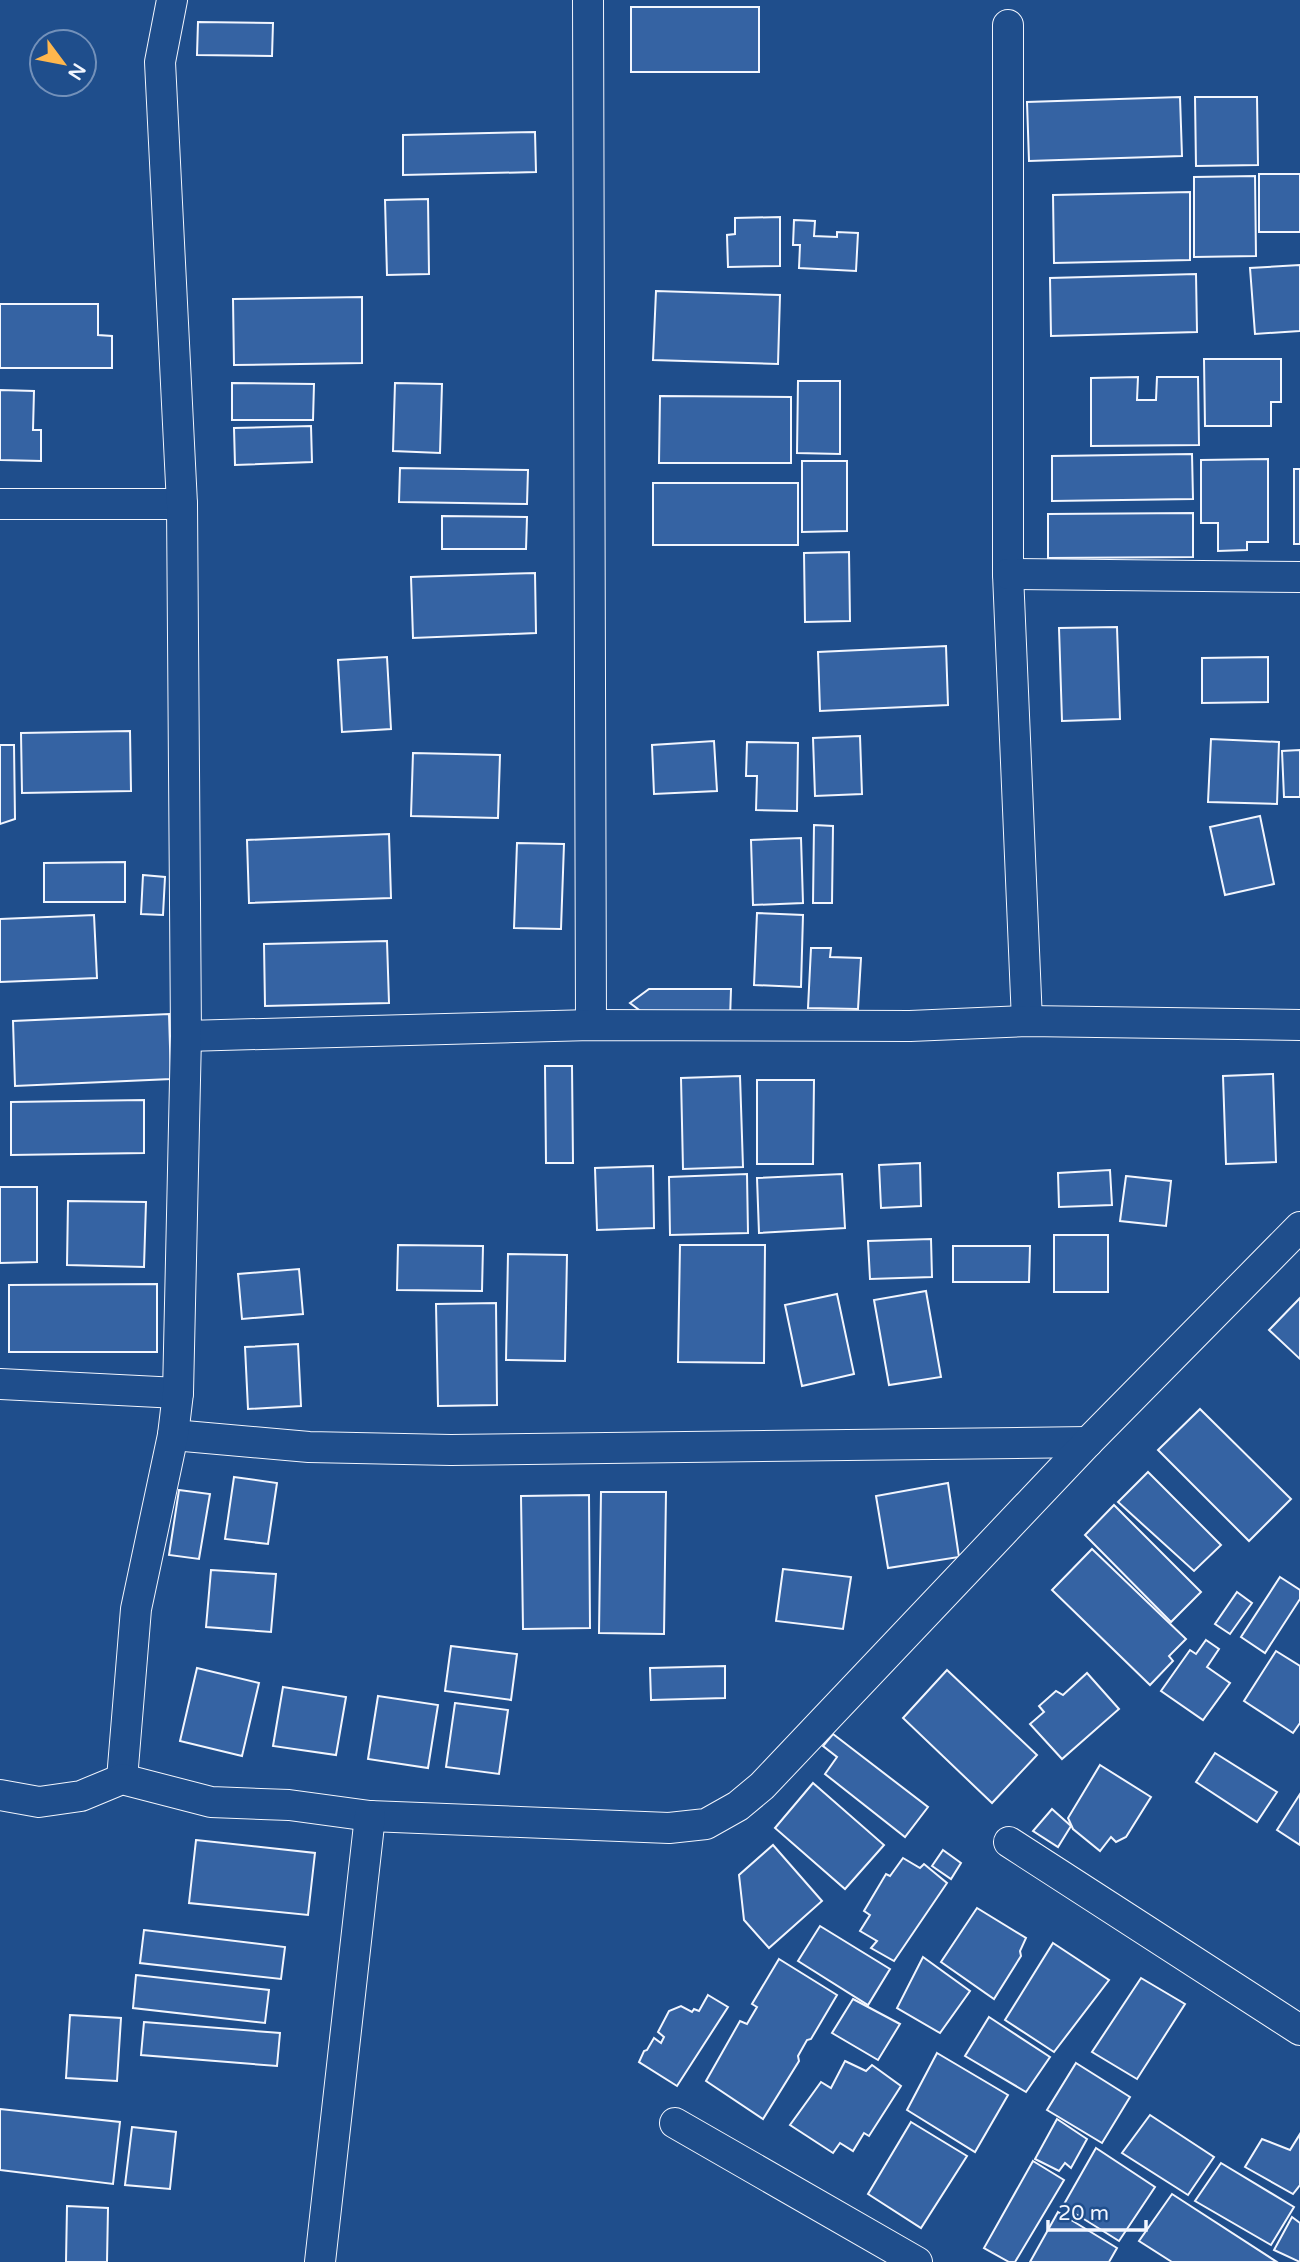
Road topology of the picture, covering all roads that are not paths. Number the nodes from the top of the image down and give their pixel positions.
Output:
1 (172, 0) edge
2 (588, 0) edge
3 (1008, 25) dead end
4 (0, 504) edge
5 (183, 504) junction
6 (1008, 574) junction
7 (1300, 578) edge
8 (1027, 1021) junction
9 (591, 1025) junction
10 (1300, 1026) edge
11 (186, 1036) junction
12 (1300, 1227) edge
13 (0, 1384) edge
14 (178, 1393) junction
15 (173, 1435) junction
16 (1088, 1442) junction
17 (122, 1779) junction
18 (0, 1795) edge
19 (370, 1816) junction
20 (1009, 1842) dead end
21 (1300, 2030) edge
22 (676, 2123) dead end
23 (320, 2262) edge
24 (917, 2262) edge

1 - 5 street
2 - 9 street
3 - 6 street
4 - 5 street
5 - 11 street
6 - 7 street
6 - 8 street
8 - 9 street
8 - 10 street
9 - 11 street
11 - 14 street
12 - 16 street
13 - 14 street
14 - 15 street
15 - 16 street
15 - 17 street
16 - 19 street
17 - 18 street
17 - 19 street
19 - 23 street
20 - 21 street
22 - 24 street

